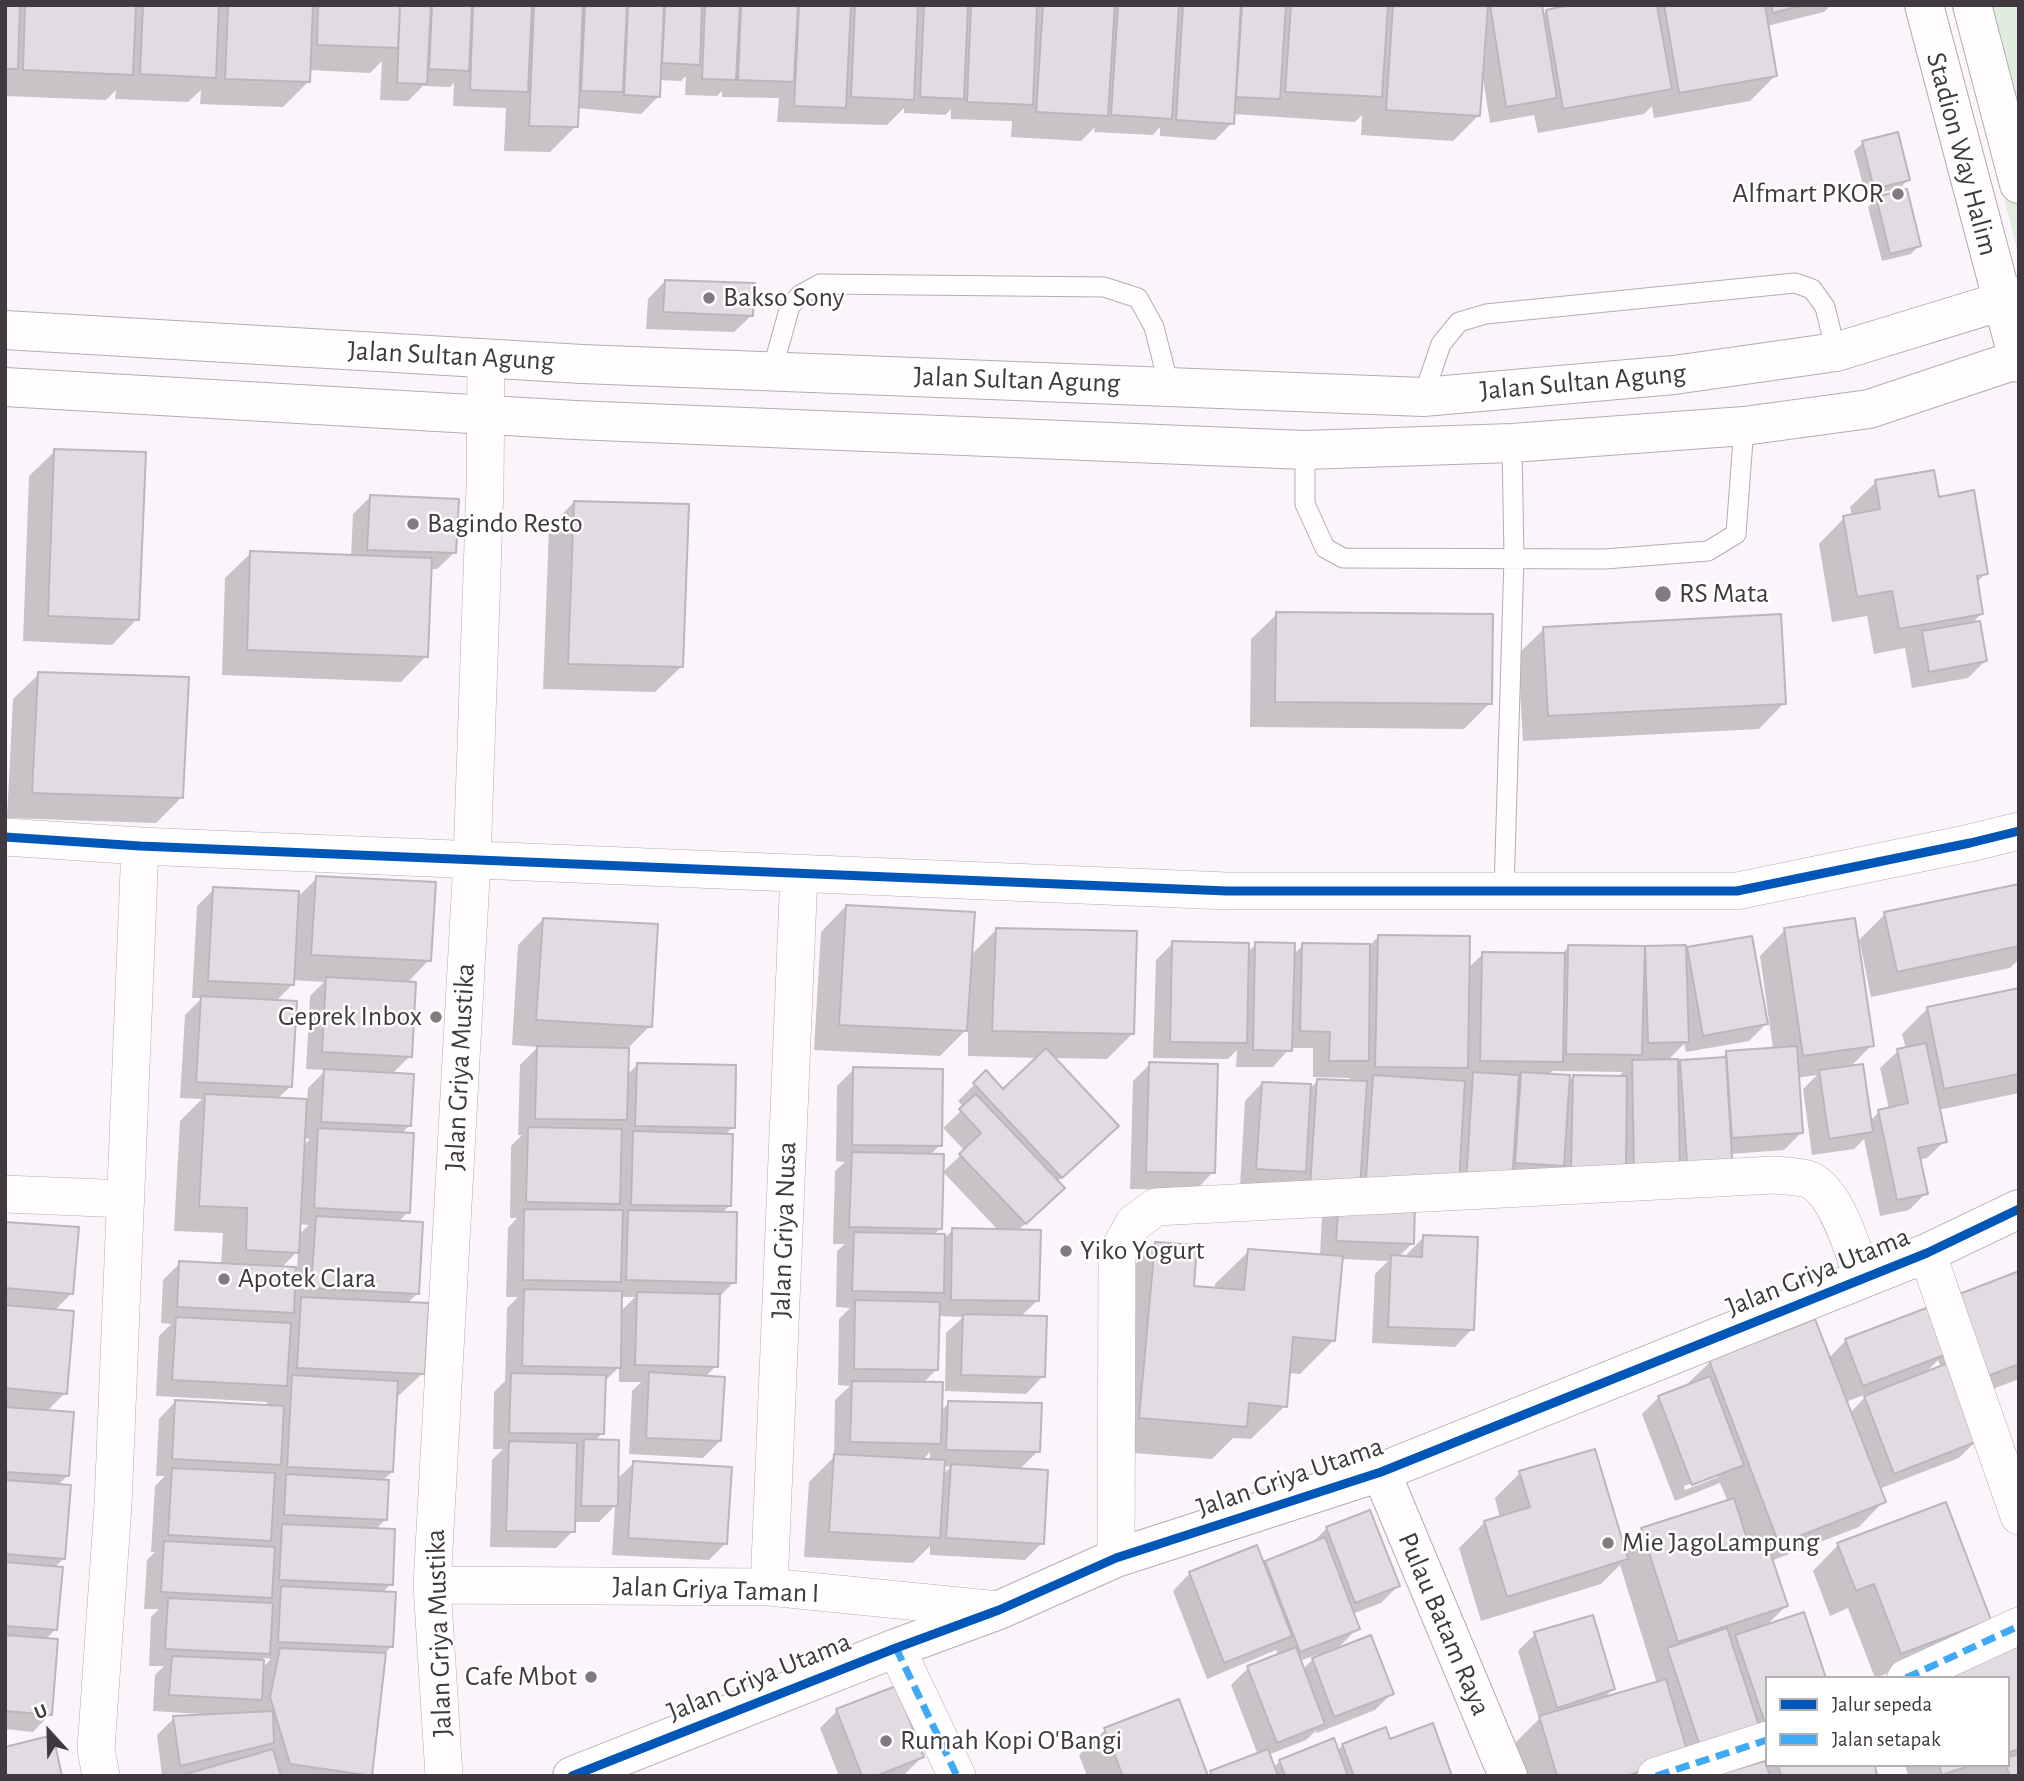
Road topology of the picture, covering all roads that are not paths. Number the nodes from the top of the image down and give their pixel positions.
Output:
1 (1924, 5) edge
2 (1972, 5) edge
3 (2019, 184) edge
4 (2010, 300) edge
5 (5, 330) edge
6 (1836, 352) junction
7 (486, 358) junction
8 (2018, 360) edge
9 (772, 371) junction
10 (1168, 386) junction
11 (5, 387) edge
12 (1423, 397) junction
13 (484, 415) junction
14 (1744, 426) junction
15 (1511, 443) junction
16 (1305, 450) junction
17 (1514, 558) junction
18 (2019, 831) edge
19 (5, 837) edge
20 (140, 846) junction
21 (471, 860) junction
22 (799, 873) junction
23 (1504, 891) junction
24 (5, 1194) edge
25 (127, 1199) junction
26 (2019, 1209) edge
27 (1927, 1252) junction
28 (1863, 1278) junction
29 (1381, 1472) junction
30 (2019, 1516) edge
31 (1116, 1558) junction
32 (432, 1585) junction
33 (769, 1587) junction
34 (999, 1611) junction
35 (2019, 1626) edge
36 (896, 1648) junction
37 (1910, 1676) edge
38 (1765, 1741) edge
39 (101, 1776) edge
40 (444, 1776) edge
41 (572, 1776) edge
42 (957, 1776) edge
43 (1508, 1776) edge
44 (1656, 1776) edge

1 - 4 main road, Stadion Way Halim
2 - 3 main road, Stadion Way Halim
4 - 6 main road, Jalan Sultan Agung
4 - 8 main road, Stadion Way Halim
5 - 7 main road, Jalan Sultan Agung
6 - 12 main road, Jalan Sultan Agung
6 - 12 lane
7 - 9 main road, Jalan Sultan Agung
7 - 13 street, Jalan Griya Mustika
8 - 14 main road, Jalan Sultan Agung
9 - 10 main road, Jalan Sultan Agung
9 - 10 lane
10 - 12 main road, Jalan Sultan Agung
11 - 13 main road, Jalan Sultan Agung
13 - 16 main road, Jalan Sultan Agung
13 - 21 street, Jalan Griya Mustika
14 - 15 main road, Jalan Sultan Agung
14 - 17 lane
15 - 16 main road, Jalan Sultan Agung
15 - 17 lane
16 - 17 lane
17 - 23 lane
18 - 23 street
19 - 20 street
20 - 21 street
20 - 25 street
21 - 22 street
21 - 32 street, Jalan Griya Mustika
22 - 23 street
22 - 33 street, Jalan Griya Nusa
24 - 25 street
25 - 39 street
26 - 27 main road, Jalan Griya Utama
27 - 28 main road, Jalan Griya Utama
27 - 30 street
28 - 29 main road, Jalan Griya Utama
28 - 31 street
29 - 31 main road, Jalan Griya Utama
29 - 43 main road, Pulau Batam Raya
31 - 34 main road, Jalan Griya Utama
32 - 33 street, Jalan Griya Taman I
32 - 40 street, Jalan Griya Mustika
33 - 34 street, Jalan Griya Taman I
34 - 36 main road, Jalan Griya Utama
35 - 37 street
36 - 41 main road, Jalan Griya Utama
36 - 42 street
38 - 44 street

